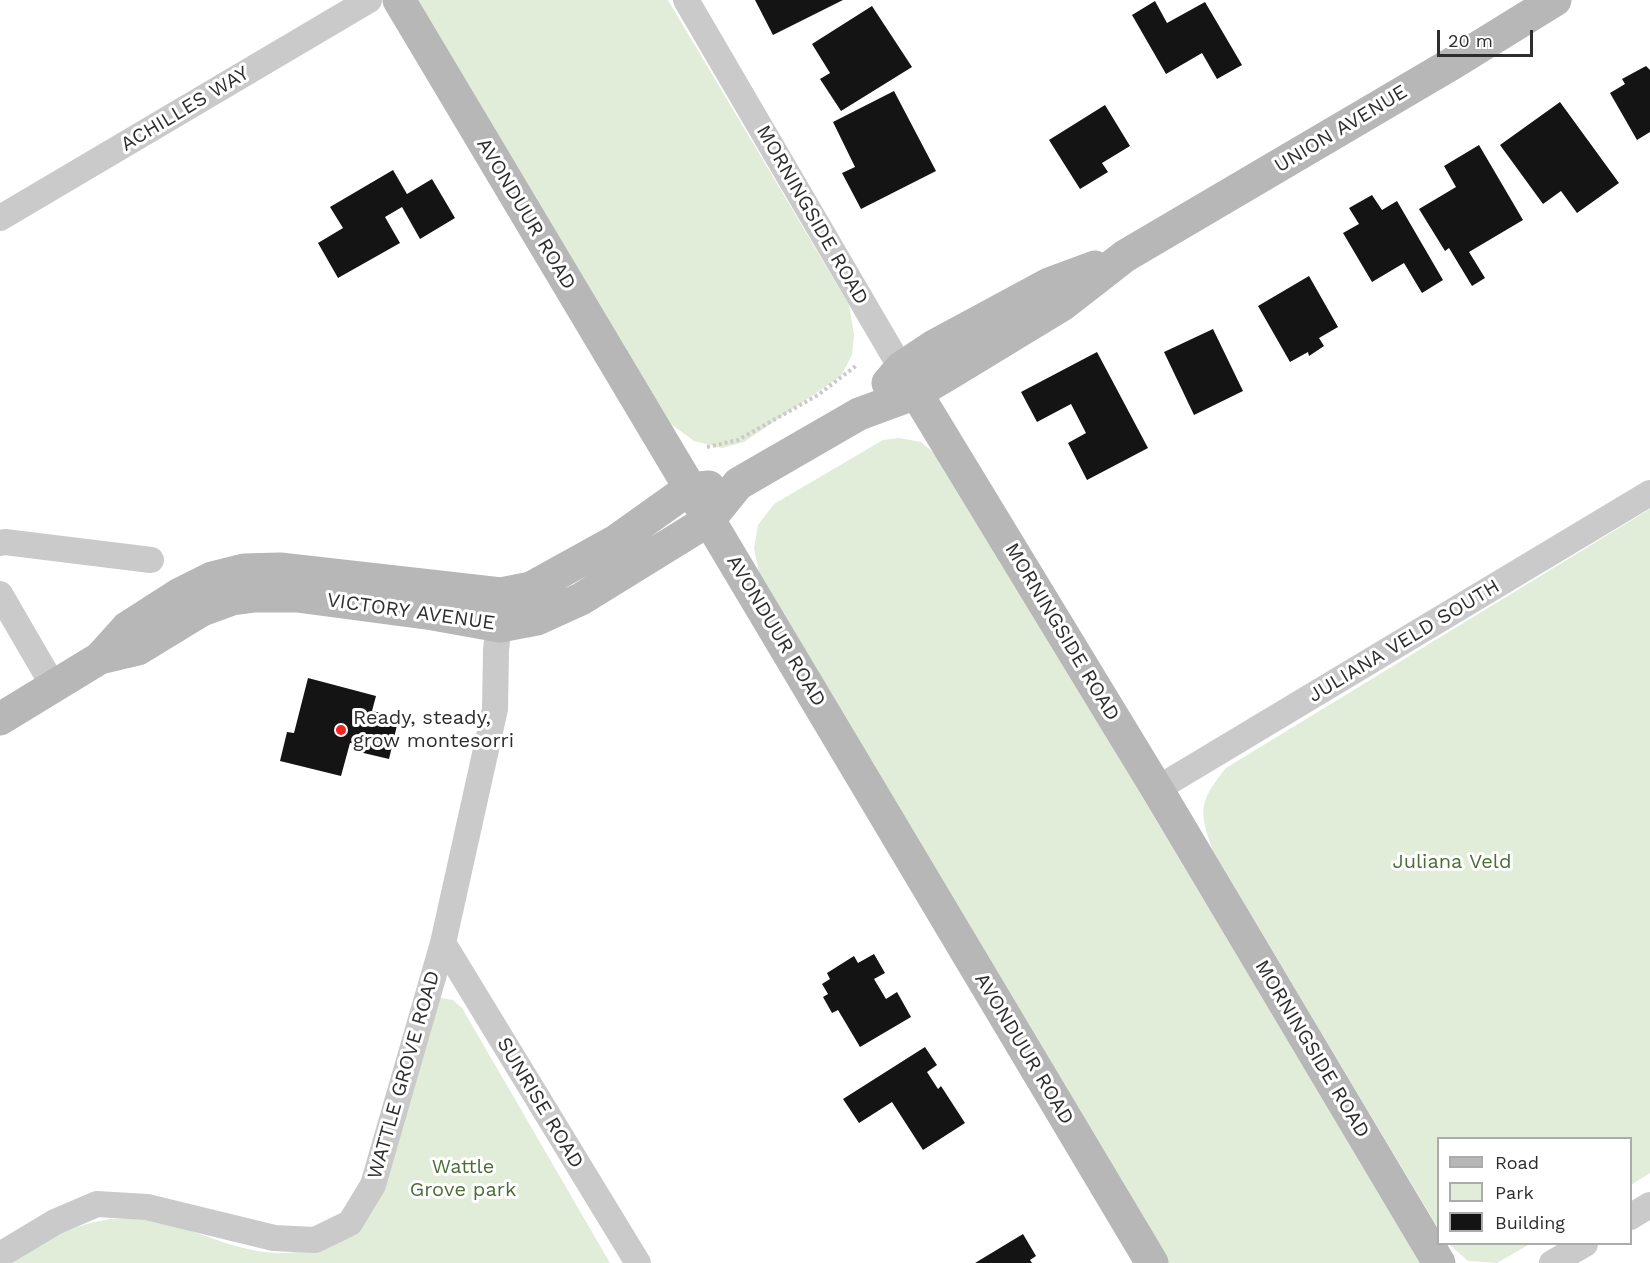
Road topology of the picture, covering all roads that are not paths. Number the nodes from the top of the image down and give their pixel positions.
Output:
1 (369, 0) edge
2 (399, 0) edge
3 (686, 0) edge
4 (1555, 0) edge
5 (0, 218) edge
6 (909, 380) junction
7 (738, 484) junction
8 (689, 489) junction
9 (1650, 493) edge
10 (709, 520) junction
11 (0, 543) edge
12 (151, 560) dead end
13 (0, 594) edge
14 (501, 594) junction
15 (500, 626) junction
16 (100, 658) junction
17 (54, 687) junction
18 (0, 719) edge
19 (1157, 789) junction
20 (443, 943) junction
21 (1650, 1205) edge
22 (1632, 1216) edge
23 (1583, 1245) edge
24 (0, 1255) edge
25 (638, 1263) edge
26 (1152, 1263) edge
27 (1439, 1263) edge
28 (1552, 1263) edge

1 - 5 street, ACHILLES WAY
2 - 8 street, AVONDUUR ROAD
3 - 6 street, MORNINGSIDE ROAD
4 - 6 street, UNION AVENUE
6 - 7 street, UNION AVENUE
6 - 19 street, MORNINGSIDE ROAD
7 - 8 street, UNION AVENUE
7 - 10 street, UNION AVENUE
8 - 10 street, AVONDUUR ROAD
8 - 14 street, VICTORY AVENUE
9 - 19 street, JULIANA VELD SOUTH
10 - 15 street, VICTORY AVENUE
10 - 26 street, AVONDUUR ROAD
11 - 12 street
13 - 17 street
14 - 15 street, WATTLE GROVE ROAD
14 - 16 street, VICTORY AVENUE
15 - 16 street, VICTORY AVENUE
15 - 20 street, WATTLE GROVE ROAD
16 - 17 street, VICTORY AVENUE
17 - 18 street, VICTORY AVENUE
19 - 27 street, MORNINGSIDE ROAD
20 - 24 street, WATTLE GROVE ROAD
20 - 25 street, SUNRISE ROAD
21 - 22 street
23 - 28 street

